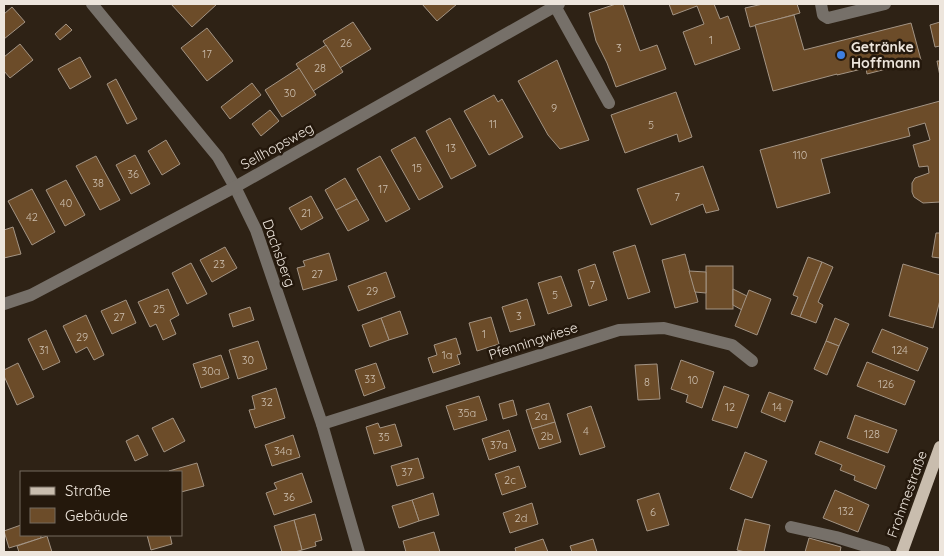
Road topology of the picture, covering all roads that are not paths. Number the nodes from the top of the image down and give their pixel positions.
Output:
1 (92, 4) edge
2 (820, 4) edge
3 (885, 4) edge
4 (557, 5) edge
5 (609, 103) dead end
6 (235, 187) junction
7 (4, 304) edge
8 (752, 361) dead end
9 (322, 424) junction
10 (940, 447) edge
11 (792, 527) dead end
12 (359, 552) edge
13 (885, 552) edge
14 (902, 552) edge

1 - 6 street, Dachsberg
2 - 3 street
4 - 5 street
4 - 6 street, Sellhopsweg
6 - 7 street, Sellhopsweg
6 - 9 street, Dachsberg
8 - 9 street, Pfenningwiese
9 - 12 street, Dachsberg
10 - 14 main road, Frohmestraße
11 - 13 street

